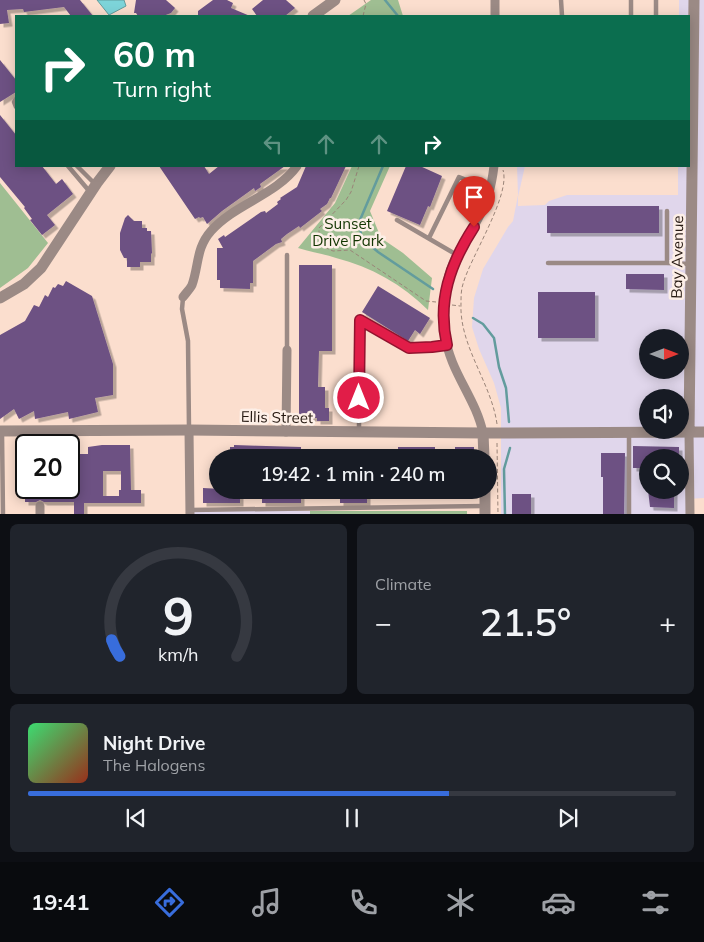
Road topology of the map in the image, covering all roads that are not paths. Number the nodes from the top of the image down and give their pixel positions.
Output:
1 (335, 0) edge
2 (495, 0) edge
3 (561, 0) edge
4 (631, 0) edge
5 (656, 0) edge
6 (694, 0) edge
7 (314, 15) edge
8 (495, 15) edge
9 (562, 15) edge
10 (631, 15) edge
11 (656, 15) edge
12 (69, 167) edge
13 (78, 167) edge
14 (109, 167) edge
15 (296, 167) edge
16 (494, 167) edge
17 (93, 189) junction
18 (489, 189) junction
19 (667, 211) dead end
20 (397, 220) dead end
21 (429, 238) junction
22 (288, 255) dead end
23 (458, 255) junction
24 (548, 263) dead end
25 (667, 264) junction
26 (692, 264) junction
27 (0, 298) edge
28 (184, 298) joint
29 (447, 345) junction
30 (287, 350) joint
31 (72, 430) junction
32 (189, 430) junction
33 (1, 431) edge
34 (40, 431) joint
35 (286, 432) junction
36 (359, 432) junction
37 (629, 432) junction
38 (639, 432) edge
39 (689, 432) junction
40 (704, 432) edge
41 (483, 433) junction
42 (72, 434) edge
43 (484, 449) edge
44 (485, 510) edge
45 (190, 512) edge
46 (2, 514) edge
47 (629, 514) edge
48 (690, 514) edge

1 - 7 street
2 - 8 street
3 - 9 lane
4 - 10 lane
5 - 11 lane
6 - 26 street, Bay Avenue
12 - 17 lane
13 - 17 lane
14 - 17 street
15 - 28 street
16 - 18 street
17 - 27 street
18 - 21 lane
18 - 23 street
19 - 25 lane
20 - 21 lane
21 - 23 lane
22 - 30 lane
23 - 29 street
24 - 25 lane
25 - 26 lane
26 - 39 street, Bay Avenue
28 - 32 lane
29 - 36 lane
29 - 41 street
30 - 35 street
31 - 32 street, Ellis Street
31 - 34 street, Ellis Street
31 - 42 lane
32 - 35 street, Ellis Street
32 - 45 street
33 - 34 street, Ellis Street
33 - 46 lane
35 - 36 street, Ellis Street
36 - 41 street, Ellis Street
37 - 38 street, Ellis Street
37 - 41 street, Ellis Street
37 - 47 lane
39 - 40 street, Ellis Street
39 - 48 street, Bay Avenue
41 - 43 street
44 - 45 lane

